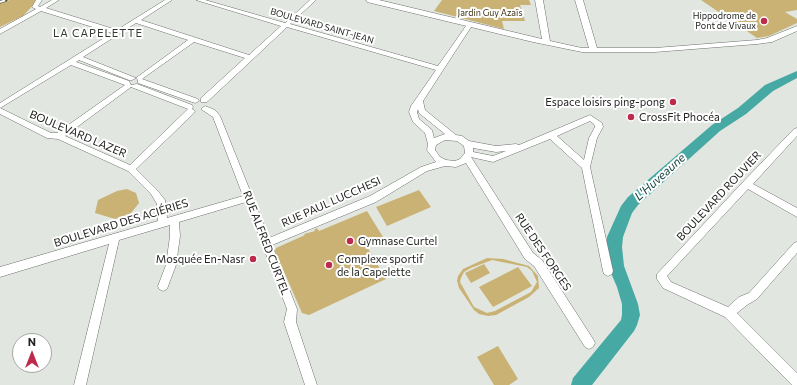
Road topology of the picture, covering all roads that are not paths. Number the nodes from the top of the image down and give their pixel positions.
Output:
1 (39, 0) edge
2 (56, 0) edge
3 (169, 0) edge
4 (199, 0) edge
5 (313, 0) edge
6 (370, 0) edge
7 (539, 0) edge
8 (579, 0) edge
9 (41, 8) junction
10 (136, 21) junction
11 (470, 24) junction
12 (287, 25) junction
13 (797, 28) edge
14 (0, 32) edge
15 (118, 32) junction
16 (193, 39) junction
17 (546, 42) junction
18 (594, 50) junction
19 (251, 58) junction
20 (74, 59) junction
21 (440, 69) junction
22 (134, 82) junction
23 (419, 101) junction
24 (205, 105) junction
25 (0, 106) edge
26 (192, 106) junction
27 (0, 111) edge
28 (414, 116) junction
29 (430, 118) junction
30 (797, 131) edge
31 (551, 135) junction
32 (59, 136) junction
33 (453, 137) junction
34 (432, 144) junction
35 (467, 144) junction
36 (530, 145) junction
37 (484, 148) junction
38 (432, 154) junction
39 (468, 156) junction
40 (480, 156) junction
41 (445, 163) junction
42 (456, 164) junction
43 (586, 168) junction
44 (132, 169) junction
45 (424, 169) junction
46 (478, 174) junction
47 (746, 184) junction
48 (248, 198) junction
49 (797, 212) edge
50 (174, 220) junction
51 (164, 223) junction
52 (114, 238) junction
53 (267, 243) junction
54 (797, 246) edge
55 (608, 271) dead end
56 (0, 272) edge
57 (163, 286) dead end
58 (729, 313) junction
59 (589, 343) dead end
60 (797, 381) edge
61 (80, 385) edge
62 (311, 385) edge

1 - 9 street
2 - 9 street
3 - 10 street
4 - 12 street, BOULEVARD SAINT-JEAN
5 - 12 street
6 - 11 street
7 - 17 street
8 - 18 street
9 - 14 street
9 - 15 street
10 - 15 street
10 - 16 street
11 - 17 street
11 - 21 street
12 - 19 street
12 - 21 street, BOULEVARD SAINT-JEAN
13 - 18 street
15 - 20 street
16 - 19 street
16 - 22 street
17 - 18 street
19 - 24 street
20 - 22 street
20 - 25 street
21 - 23 street
22 - 26 street
22 - 32 street
23 - 28 street
23 - 29 street
24 - 26 street
24 - 26 street
24 - 48 street, RUE ALFRED CURTEL
26 - 44 street
27 - 32 street, BOULEVARD LAZER
28 - 29 street
28 - 34 street
29 - 33 street
30 - 47 street, BOULEVARD ROUVIER
31 - 36 street
31 - 43 street
31 - 43 street
32 - 44 street, BOULEVARD LAZER
33 - 34 street
33 - 35 street
34 - 38 street
35 - 37 street
35 - 39 street
36 - 37 street
36 - 40 street
37 - 40 street
38 - 41 street
38 - 45 street
39 - 40 street
39 - 42 street
39 - 46 street, RUE DES FORGES
41 - 42 street
41 - 45 street, RUE PAUL LUCCHESI
42 - 46 street
43 - 55 street
44 - 51 street, BOULEVARD LAZER
45 - 53 street, RUE PAUL LUCCHESI
46 - 59 street, RUE DES FORGES
47 - 49 street
47 - 58 street, BOULEVARD ROUVIER
48 - 50 street, BOULEVARD DES ACIÉRIES
48 - 53 street, RUE ALFRED CURTEL
50 - 51 street, BOULEVARD DES ACIÉRIES
50 - 57 street
51 - 52 street, BOULEVARD DES ACIÉRIES
52 - 56 street, BOULEVARD DES ACIÉRIES
52 - 61 street
53 - 62 street, RUE ALFRED CURTEL
54 - 58 street
58 - 60 street

